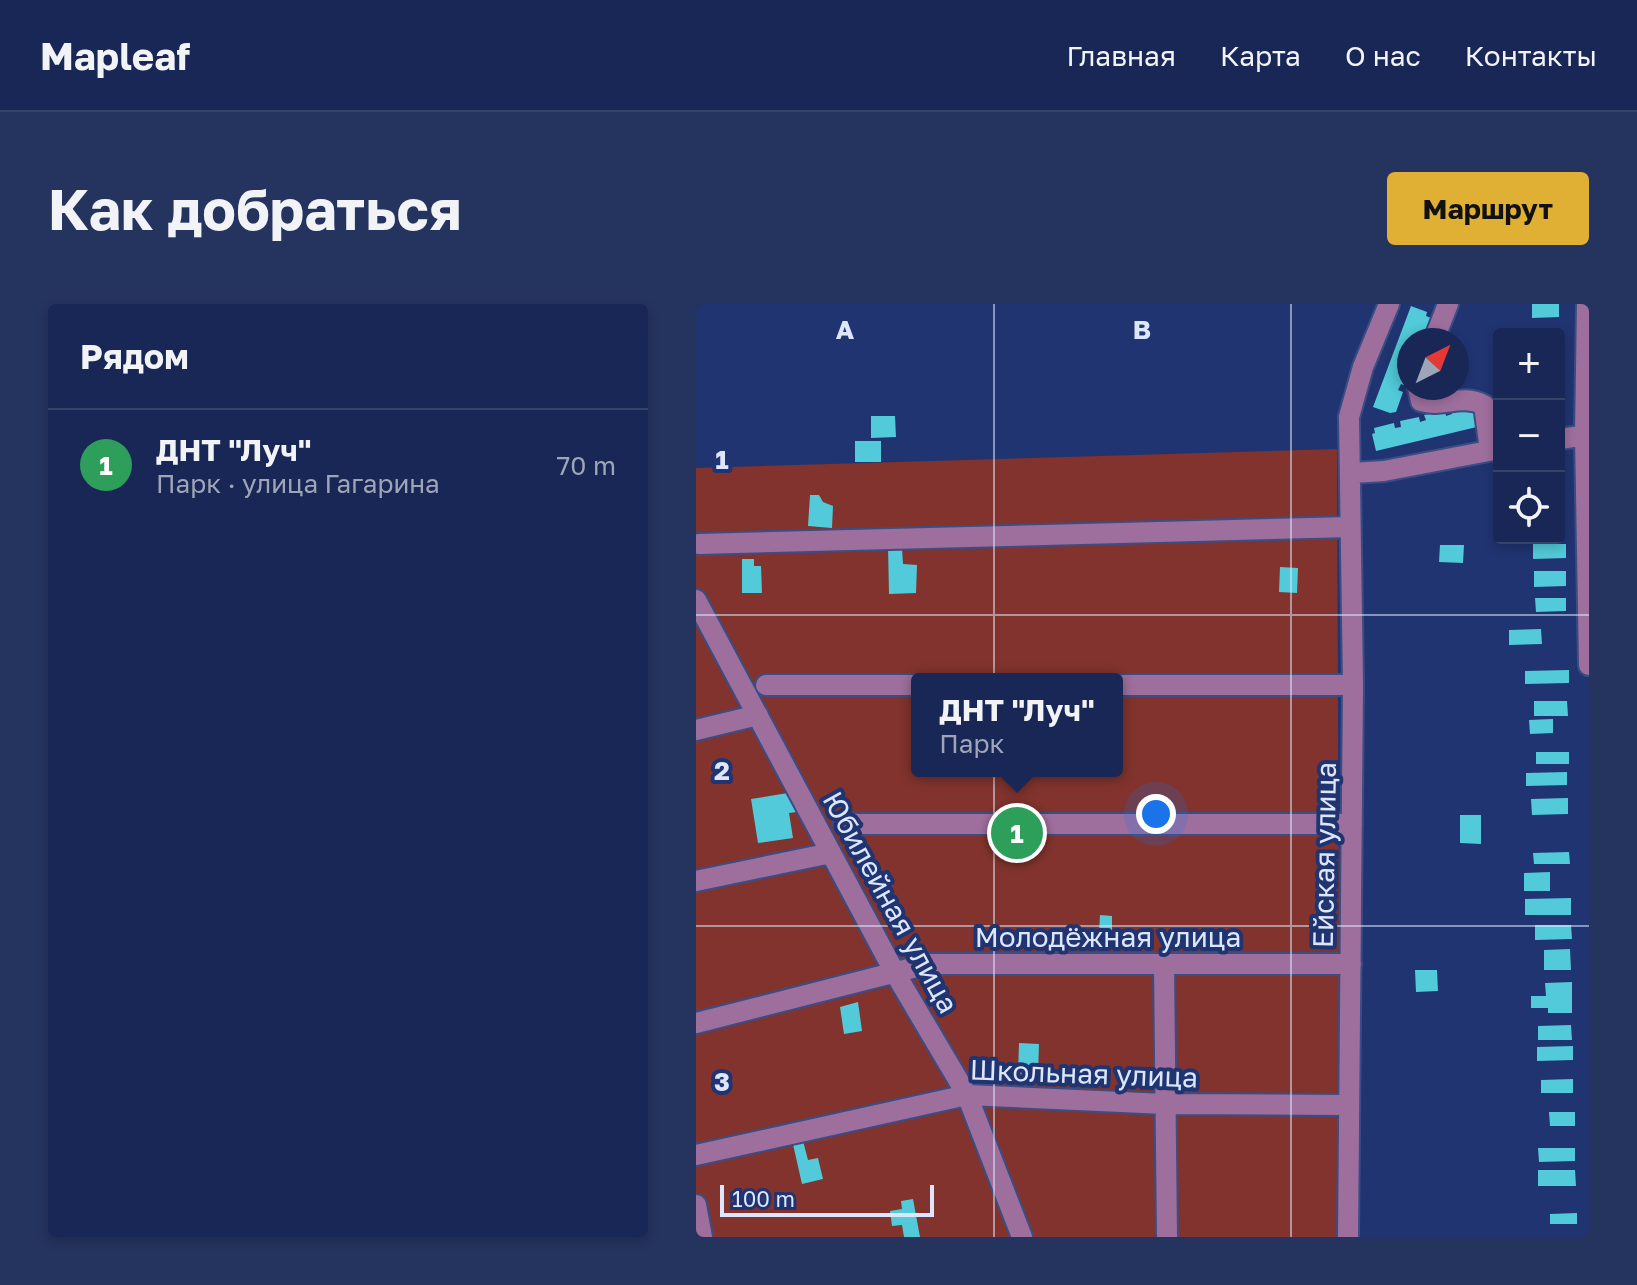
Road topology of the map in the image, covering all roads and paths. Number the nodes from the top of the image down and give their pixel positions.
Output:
1 (1389, 304) edge
2 (1448, 304) edge
3 (1587, 304) edge
4 (1439, 328) edge
5 (1469, 398) edge
6 (1421, 400) edge
7 (1459, 400) edge
8 (1587, 432) edge
9 (1565, 438) edge
10 (1493, 441) edge
11 (1493, 449) edge
12 (1352, 473) junction
13 (1342, 528) junction
14 (699, 544) dead end
15 (696, 600) edge
16 (1589, 665) edge
17 (766, 685) dead end
18 (911, 685) edge
19 (1123, 685) edge
20 (1344, 685) junction
21 (758, 715) junction
22 (696, 730) edge
23 (844, 824) dead end
24 (1344, 824) junction
25 (831, 853) junction
26 (696, 881) edge
27 (1343, 964) junction
28 (1164, 965) junction
29 (895, 973) junction
30 (696, 1023) edge
31 (967, 1095) junction
32 (1165, 1104) junction
33 (1340, 1105) junction
34 (696, 1155) edge
35 (696, 1205) edge
36 (1018, 1236) edge
37 (702, 1237) edge
38 (1167, 1237) edge
39 (1348, 1237) edge

1 - 12 street, Ейская улица
2 - 4 street
3 - 8 street
5 - 10 street
6 - 7 street
8 - 9 street
8 - 16 street
11 - 12 street
12 - 13 street, Ейская улица
13 - 14 street
13 - 20 street, Ейская улица
15 - 21 street, Юбилейная улица
17 - 18 street
19 - 20 street
20 - 24 street, Ейская улица
21 - 22 street
21 - 25 street, Юбилейная улица
23 - 24 street
24 - 27 street, Ейская улица
25 - 26 street
25 - 29 street, Юбилейная улица
27 - 28 street, Молодёжная улица
27 - 33 street, Ейская улица
28 - 29 street, Молодёжная улица
28 - 32 street
29 - 30 street, Молодёжная улица
29 - 31 street, Юбилейная улица
31 - 32 street, Школьная улица
31 - 34 street, Школьная улица
31 - 36 street, Юбилейная улица
32 - 33 street, Школьная улица
32 - 38 street
33 - 39 street, Ейская улица
35 - 37 street

